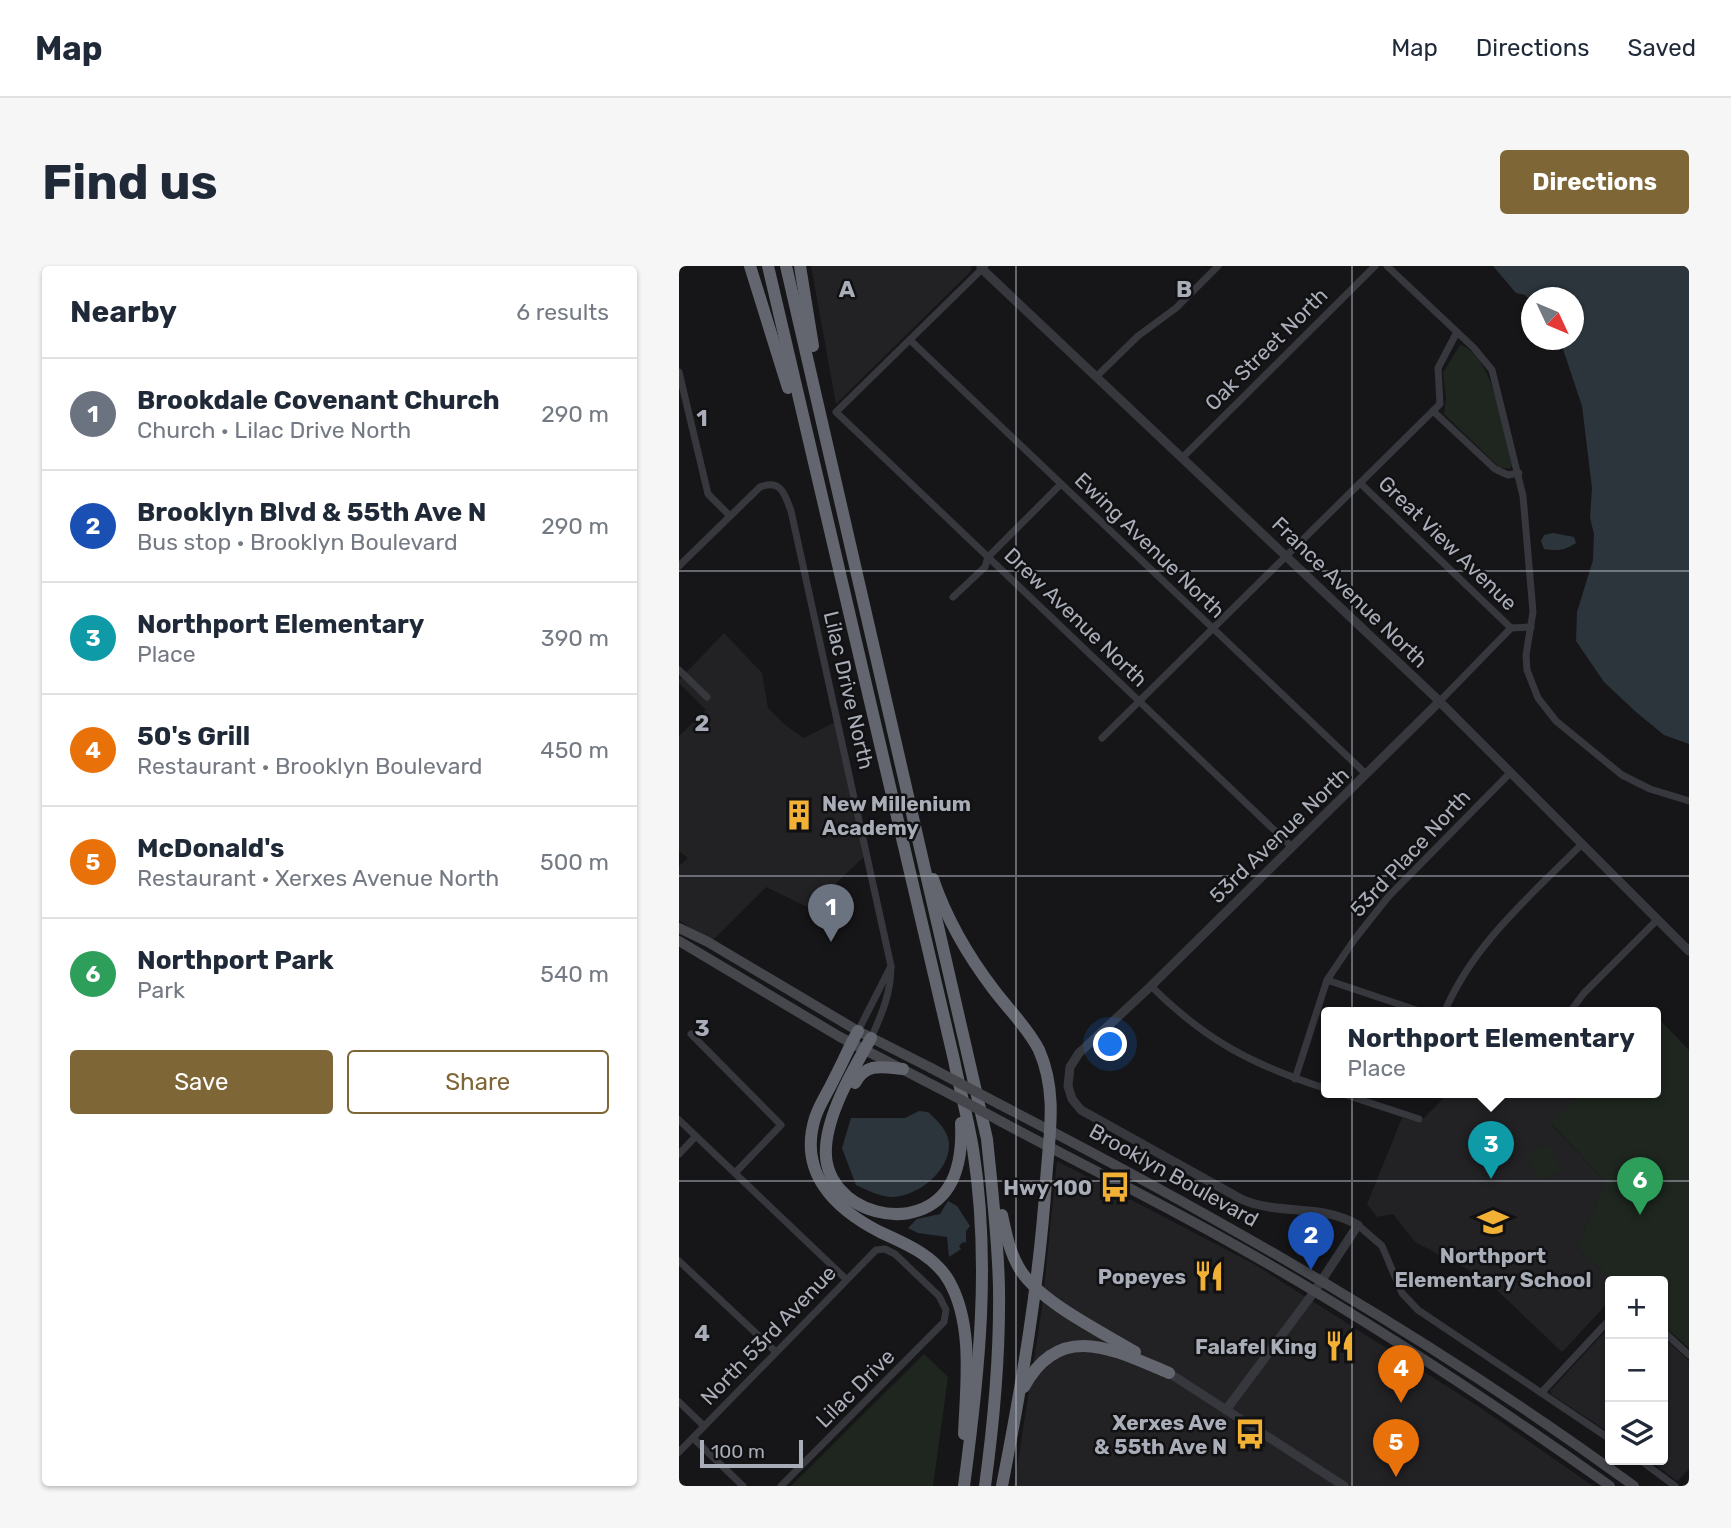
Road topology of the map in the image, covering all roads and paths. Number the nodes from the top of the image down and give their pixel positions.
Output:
1 (750, 266) edge
2 (768, 266) edge
3 (786, 266) edge
4 (800, 266) edge
5 (1217, 266) edge
6 (1375, 266) edge
7 (1387, 266) edge
8 (982, 267) edge
9 (1457, 332) junction
10 (910, 340) junction
11 (679, 372) edge
12 (1097, 376) junction
13 (812, 378) junction
14 (1433, 411) junction
15 (1183, 457) junction
16 (814, 468) junction
17 (1519, 473) junction
18 (1360, 483) junction
19 (1061, 484) junction
20 (730, 516) junction
21 (988, 557) junction
22 (1287, 557) junction
23 (679, 566) edge
24 (954, 597) dead end
25 (1531, 627) junction
26 (1511, 628) junction
27 (1213, 629) junction
28 (679, 670) edge
29 (708, 696) dead end
30 (1140, 702) junction
31 (1439, 702) junction
32 (1102, 738) dead end
33 (1510, 772) junction
34 (1366, 774) junction
35 (1689, 801) edge
36 (915, 826) junction
37 (1582, 844) junction
38 (1291, 847) junction
39 (1657, 920) junction
40 (679, 928) edge
41 (679, 941) edge
42 (1689, 951) edge
43 (891, 966) junction
44 (1327, 980) junction
45 (1151, 986) junction
46 (1407, 1007) edge
47 (1447, 1007) edge
48 (1574, 1007) edge
49 (691, 1034) dead end
50 (855, 1037) junction
51 (871, 1038) junction
52 (865, 1050) junction
53 (954, 1060) junction
54 (903, 1069) junction
55 (1295, 1079) junction
56 (1321, 1087) edge
57 (1355, 1098) edge
58 (1419, 1119) dead end
59 (679, 1120) edge
60 (1051, 1130) junction
61 (828, 1132) junction
62 (696, 1136) junction
63 (987, 1139) junction
64 (1049, 1148) junction
65 (679, 1154) edge
66 (735, 1173) junction
67 (1358, 1225) junction
68 (679, 1261) edge
69 (846, 1279) junction
70 (1321, 1280) junction
71 (1037, 1287) junction
72 (1314, 1292) junction
73 (946, 1310) joint
74 (1605, 1324) edge
75 (1668, 1336) edge
76 (776, 1352) junction
77 (1135, 1352) joint
78 (1689, 1356) edge
79 (1168, 1373) junction
80 (1542, 1392) junction
81 (1019, 1400) junction
82 (679, 1402) edge
83 (1226, 1410) junction
84 (704, 1426) junction
85 (1605, 1436) edge
86 (693, 1438) junction
87 (679, 1452) edge
88 (1647, 1465) edge
89 (1602, 1484) edge
90 (743, 1486) edge
91 (781, 1486) edge
92 (963, 1486) edge
93 (985, 1486) edge
94 (1002, 1486) edge
95 (1343, 1486) edge
96 (1631, 1486) edge
97 (1675, 1486) edge

1 - 16 highway
2 - 16 highway
3 - 13 highway
4 - 13 highway
5 - 12 street
6 - 15 street, Oak Street North
7 - 9 street
8 - 10 street
8 - 12 street, France Avenue North
9 - 14 street
9 - 17 street
10 - 19 street, Ewing Avenue North
10 - 21 street, Drew Avenue North
11 - 20 street
12 - 15 street, France Avenue North
13 - 36 highway
14 - 17 street
14 - 18 street
15 - 22 street, France Avenue North
16 - 53 highway
17 - 25 street
18 - 22 street
18 - 26 street, Great View Avenue
19 - 21 street
19 - 27 street, Ewing Avenue North
20 - 23 street
20 - 43 street, Lilac Drive North
21 - 24 street
21 - 30 street, Drew Avenue North
22 - 27 street
22 - 31 street, France Avenue North
25 - 26 street
25 - 35 street
26 - 31 street, 53rd Avenue North
27 - 30 street
27 - 34 street, Ewing Avenue North
28 - 29 street
30 - 32 street
30 - 38 street, Drew Avenue North
31 - 33 street, France Avenue North
31 - 34 street, 53rd Avenue North
33 - 37 street, France Avenue North
33 - 44 street, 53rd Place North
34 - 38 street, 53rd Avenue North
36 - 60 highway
36 - 63 highway
37 - 39 street, France Avenue North
37 - 47 street
38 - 45 street, 53rd Avenue North
39 - 42 street, France Avenue North
39 - 48 street
40 - 50 main road, Brooklyn Boulevard
41 - 50 main road, Brooklyn Boulevard
43 - 50 street
43 - 51 street, Lilac Drive North
44 - 46 street
44 - 55 street, 53rd Place North
45 - 55 street
45 - 67 street, 53rd Avenue North
49 - 66 street
50 - 51 main road, Brooklyn Boulevard
50 - 52 main road, Brooklyn Boulevard
50 - 92 highway
51 - 52 highway
51 - 60 main road, Brooklyn Boulevard, bridge
52 - 54 main road, Brooklyn Boulevard
52 - 61 highway
53 - 61 highway
53 - 92 highway
54 - 61 highway
54 - 64 main road, Brooklyn Boulevard, bridge
55 - 56 street
57 - 58 street
59 - 62 street
60 - 64 highway
60 - 70 main road, Brooklyn Boulevard
62 - 65 street
62 - 66 street
63 - 71 highway
63 - 93 highway
64 - 71 highway
64 - 72 main road, Brooklyn Boulevard
66 - 69 street
67 - 70 street
67 - 80 street
68 - 76 street
69 - 73 street, North 53rd Avenue
69 - 76 street, North 53rd Avenue
70 - 72 street
70 - 96 main road, Brooklyn Boulevard
71 - 77 highway
71 - 81 highway
72 - 83 street
72 - 89 main road, Brooklyn Boulevard
73 - 91 street, Lilac Drive
74 - 80 street
75 - 78 street
76 - 84 street, North 53rd Avenue
77 - 79 street
79 - 81 highway
79 - 83 street
80 - 85 street
81 - 94 highway
82 - 84 street
83 - 95 street
84 - 86 street, North 53rd Avenue
86 - 87 street, North 53rd Avenue
86 - 90 street
88 - 97 street
89 - 96 main road

